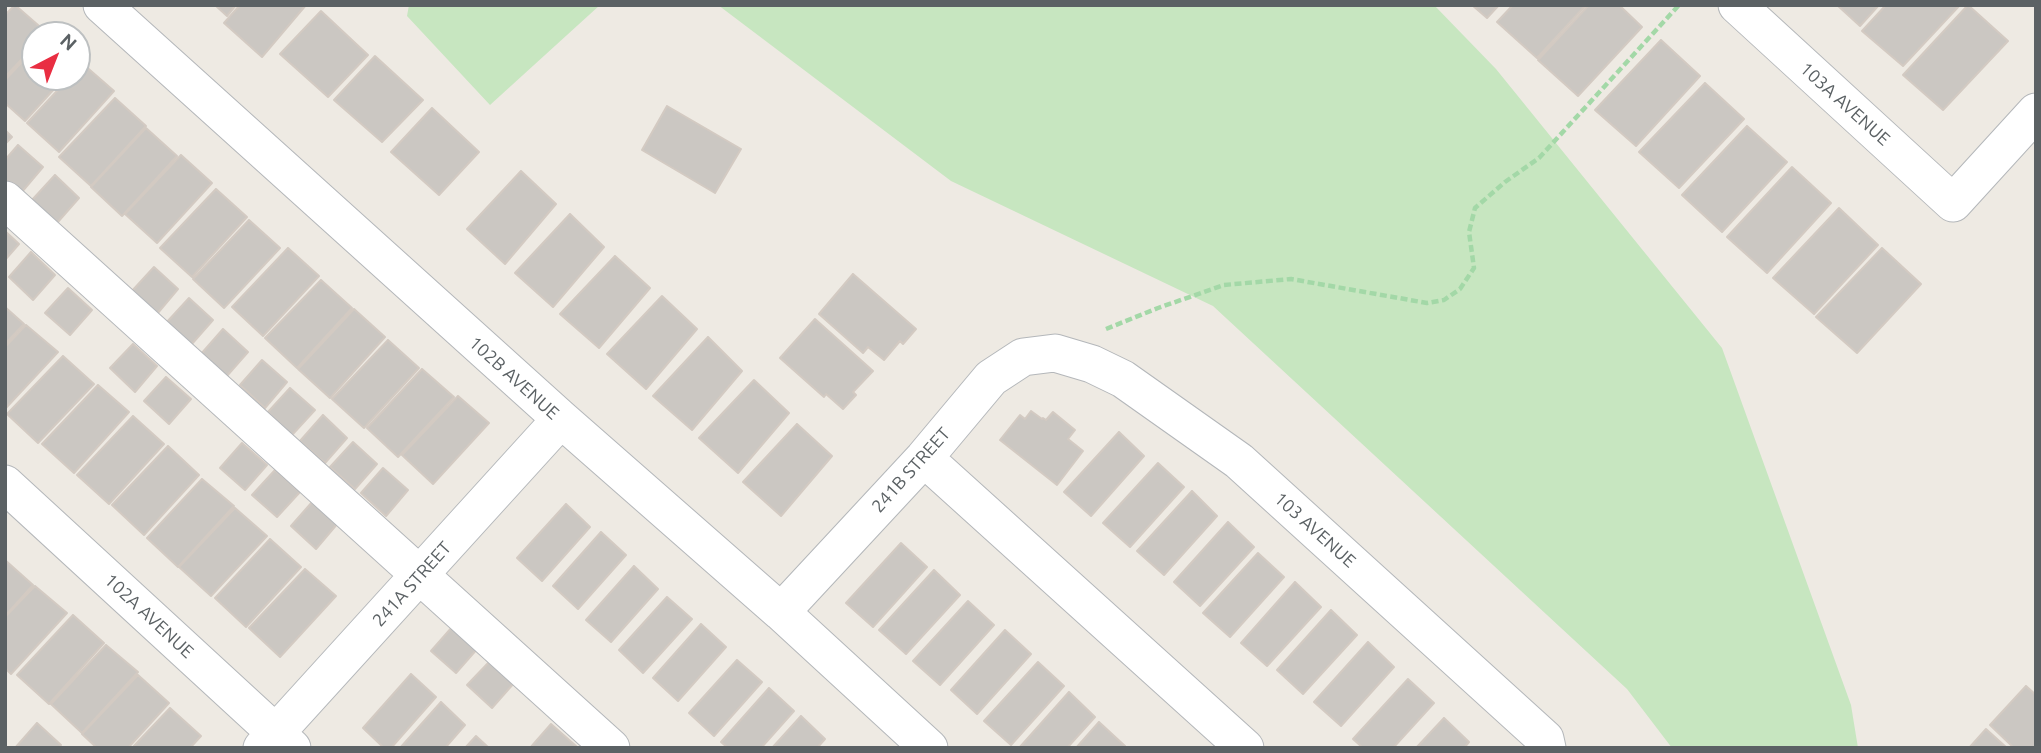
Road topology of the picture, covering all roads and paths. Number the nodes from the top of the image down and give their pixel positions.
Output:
1 (102, 5) edge
2 (1679, 5) edge
3 (1737, 5) edge
4 (2036, 112) edge
5 (5, 200) edge
6 (1106, 329) dead end
7 (1055, 353) joint
8 (561, 419) junction
9 (924, 458) junction
10 (5, 484) edge
11 (420, 575) junction
12 (781, 612) junction
13 (277, 743) edge
14 (611, 748) edge
15 (929, 748) edge
16 (1245, 748) edge
17 (1547, 748) edge

1 - 8 street, 102B AVENUE
2 - 6 path
3 - 4 street, 103A AVENUE
5 - 11 street
7 - 9 street, 241B STREET
7 - 17 street, 103 AVENUE
8 - 11 street, 241A STREET
8 - 12 street, 102B AVENUE
9 - 12 street, 241B STREET
9 - 16 street
10 - 13 street, 102A AVENUE
11 - 13 street, 241A STREET
11 - 14 street
12 - 15 street, 102B AVENUE

